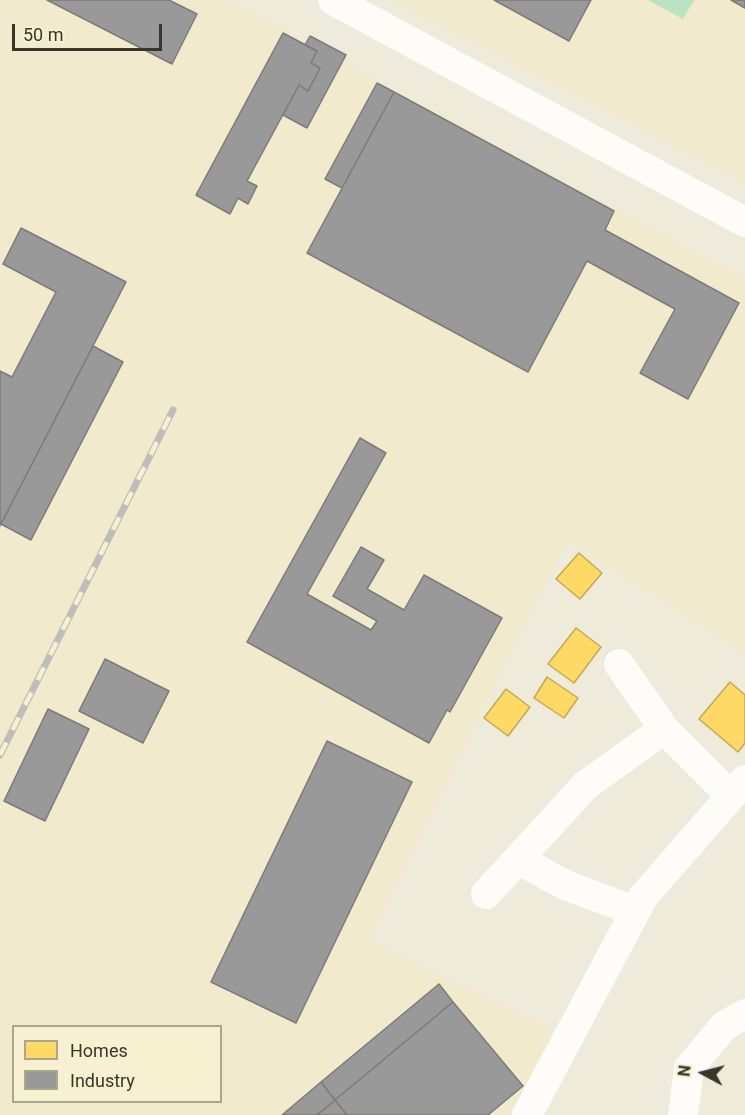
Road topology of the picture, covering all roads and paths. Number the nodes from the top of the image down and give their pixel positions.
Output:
1 (333, 0) edge
2 (745, 222) edge
3 (619, 664) dead end
4 (664, 729) junction
5 (738, 788) edge
6 (518, 859) junction
7 (486, 894) dead end
8 (635, 911) junction
9 (745, 1014) edge
10 (526, 1115) edge
11 (683, 1115) edge

1 - 2 street
3 - 4 street
4 - 5 street
4 - 6 street
5 - 8 street
6 - 7 street
6 - 8 street
8 - 10 street
9 - 11 street

